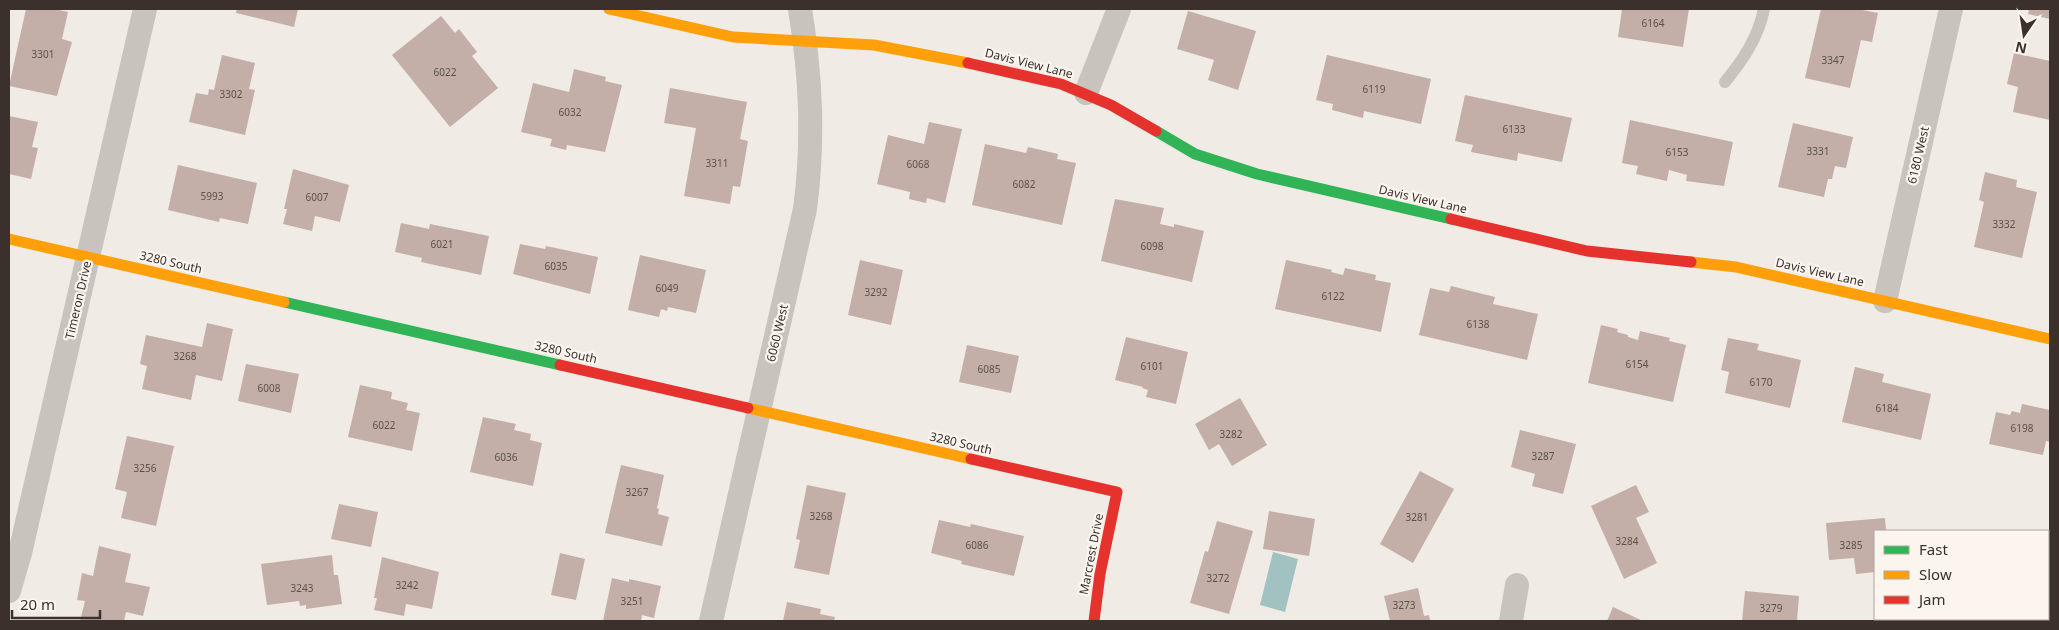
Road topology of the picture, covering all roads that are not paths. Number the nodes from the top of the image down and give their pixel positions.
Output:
1 (145, 9) edge
2 (609, 9) edge
3 (800, 9) edge
4 (1119, 9) edge
5 (1764, 9) edge
6 (1951, 9) edge
7 (805, 40) junction
8 (1725, 82) dead end
9 (1086, 93) junction
10 (9, 239) edge
11 (88, 257) junction
12 (1885, 301) junction
13 (2050, 338) edge
14 (759, 410) junction
15 (1117, 492) joint
16 (1517, 585) dead end
17 (9, 591) edge
18 (711, 621) edge
19 (1094, 621) edge
20 (1510, 621) edge

1 - 11 street, Timeron Drive
2 - 7 street, Davis View Lane
3 - 7 street, 6060 West
4 - 9 street
5 - 8 lane
6 - 12 street, 6180 West
7 - 9 street, Davis View Lane
7 - 14 street, 6060 West
9 - 12 street, Davis View Lane
10 - 11 street, 3280 South
11 - 14 street, 3280 South
11 - 17 street, Timeron Drive
12 - 13 street, Davis View Lane
14 - 15 street, 3280 South
14 - 18 street, 6060 West
15 - 19 street, Marcrest Drive
16 - 20 street

